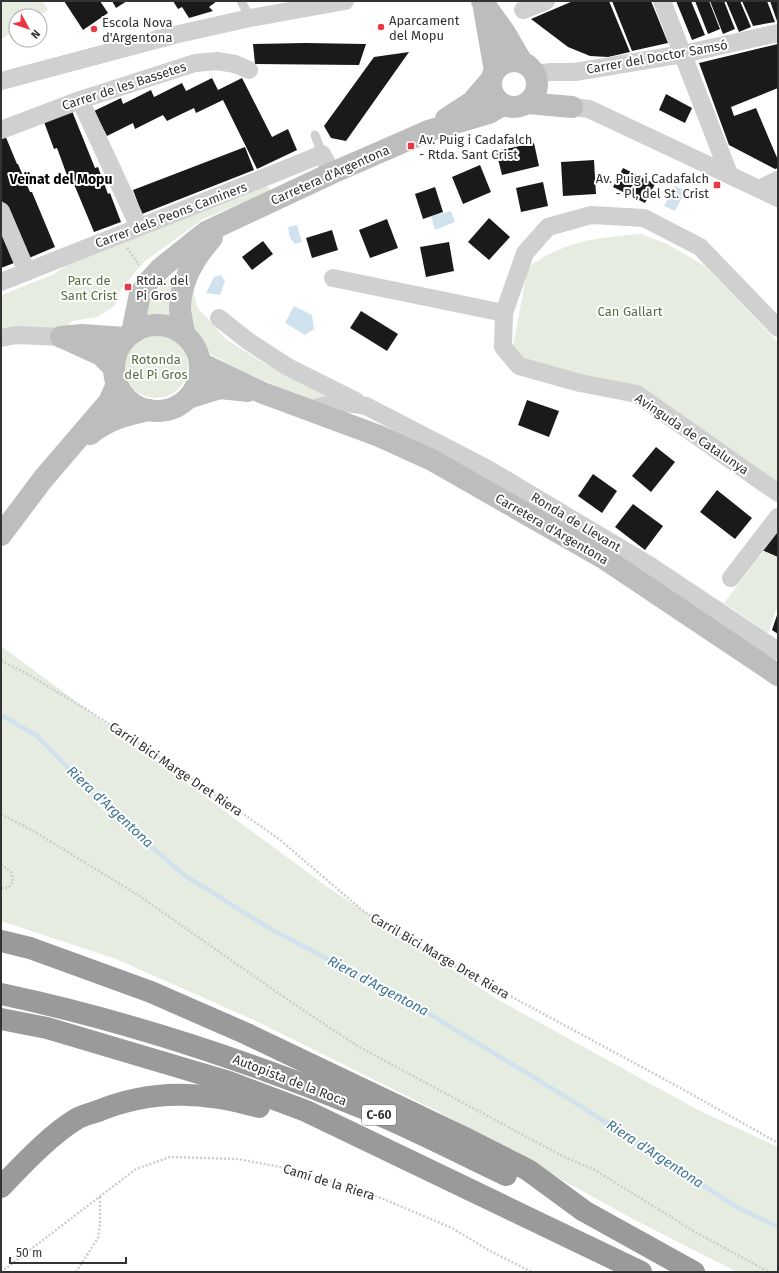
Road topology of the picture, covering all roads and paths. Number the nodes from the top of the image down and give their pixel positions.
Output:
1 (241, 1) edge
2 (345, 1) edge
3 (546, 1) edge
4 (662, 1) edge
5 (482, 3) edge
6 (523, 10) dead end
7 (250, 18) junction
8 (778, 34) edge
9 (683, 54) junction
10 (249, 70) dead end
11 (532, 73) junction
12 (493, 75) junction
13 (1, 81) edge
14 (80, 100) junction
15 (527, 103) junction
16 (503, 105) junction
17 (572, 108) junction
18 (1, 130) edge
19 (428, 131) junction
20 (315, 135) dead end
21 (327, 164) junction
22 (729, 174) junction
23 (778, 180) edge
24 (759, 189) junction
25 (778, 198) edge
26 (1, 211) edge
27 (232, 220) junction
28 (139, 226) junction
29 (119, 235) junction
30 (27, 272) junction
31 (333, 278) dead end
32 (149, 281) junction
33 (1, 282) edge
34 (504, 313) junction
35 (219, 318) dead end
36 (778, 328) edge
37 (184, 334) junction
38 (129, 335) junction
39 (61, 337) junction
40 (1, 338) edge
41 (200, 363) junction
42 (115, 376) junction
43 (263, 393) junction
44 (188, 398) junction
45 (366, 406) junction
46 (149, 410) junction
47 (310, 410) junction
48 (68, 452) junction
49 (778, 493) edge
50 (778, 517) edge
51 (1, 535) edge
52 (731, 578) dead end
53 (778, 651) edge
54 (1, 661) edge
55 (778, 675) edge
56 (1, 814) edge
57 (1, 864) edge
58 (1, 888) edge
59 (1, 941) edge
60 (1, 994) edge
61 (1, 1019) edge
62 (306, 1111) junction
63 (778, 1143) edge
64 (1, 1187) edge
65 (100, 1195) junction
66 (584, 1211) junction
67 (2, 1272) edge
68 (76, 1272) edge
69 (532, 1272) edge
70 (641, 1272) edge
71 (694, 1272) edge
72 (770, 1272) edge

1 - 7 lane
2 - 7 street
3 - 6 street
4 - 9 street
5 - 11 street
5 - 12 street
7 - 13 street
8 - 9 street, Carrer del Doctor Samsó
9 - 11 street, Carrer del Doctor Samsó
9 - 22 street
10 - 14 street, Carrer de les Bassetes
11 - 12 street
11 - 15 street
11 - 17 street
12 - 16 street
12 - 19 street, Carretera d'Argentona
14 - 18 street, Carrer de les Bassetes
14 - 28 street
15 - 16 street
15 - 17 street
16 - 19 street, Carretera d'Argentona
17 - 22 street
19 - 21 street, Carretera d'Argentona
20 - 21 lane
21 - 27 street, Carretera d'Argentona
21 - 28 street, Carrer dels Peons Caminers
22 - 24 street
23 - 24 street
24 - 25 street
26 - 30 street
27 - 32 street, Carretera d'Argentona
27 - 37 street, Carretera d'Argentona
28 - 29 street, Carrer dels Peons Caminers
29 - 30 street, Carrer dels Peons Caminers
29 - 32 path
30 - 33 street, Carrer dels Peons Caminers
31 - 34 street
32 - 38 street, Carretera d'Argentona
34 - 36 street, Avinguda de Catalunya
34 - 49 street, Avinguda de Catalunya
35 - 45 street, Ronda de Llevant
37 - 38 street
37 - 41 street
38 - 39 street
38 - 42 street
39 - 40 street
39 - 42 street
41 - 43 street
41 - 44 street
42 - 46 street
42 - 48 street
43 - 44 street
43 - 47 street, Carretera d'Argentona
44 - 46 street
45 - 47 street, Ronda de Llevant
45 - 53 street, Ronda de Llevant
46 - 48 street
47 - 55 street, Carretera d'Argentona
48 - 51 street
50 - 52 street
54 - 63 path, Carril Bici Marge Dret Riera
56 - 72 path
57 - 58 path
59 - 66 highway
60 - 66 highway, Autopista de la Roca / C-60
61 - 62 highway, C-60
62 - 64 highway
62 - 70 highway, Autopista de la Roca / C-60
65 - 67 path, Camí de la Riera
65 - 68 path
65 - 69 path, Camí de la Riera
66 - 71 highway, C-60

